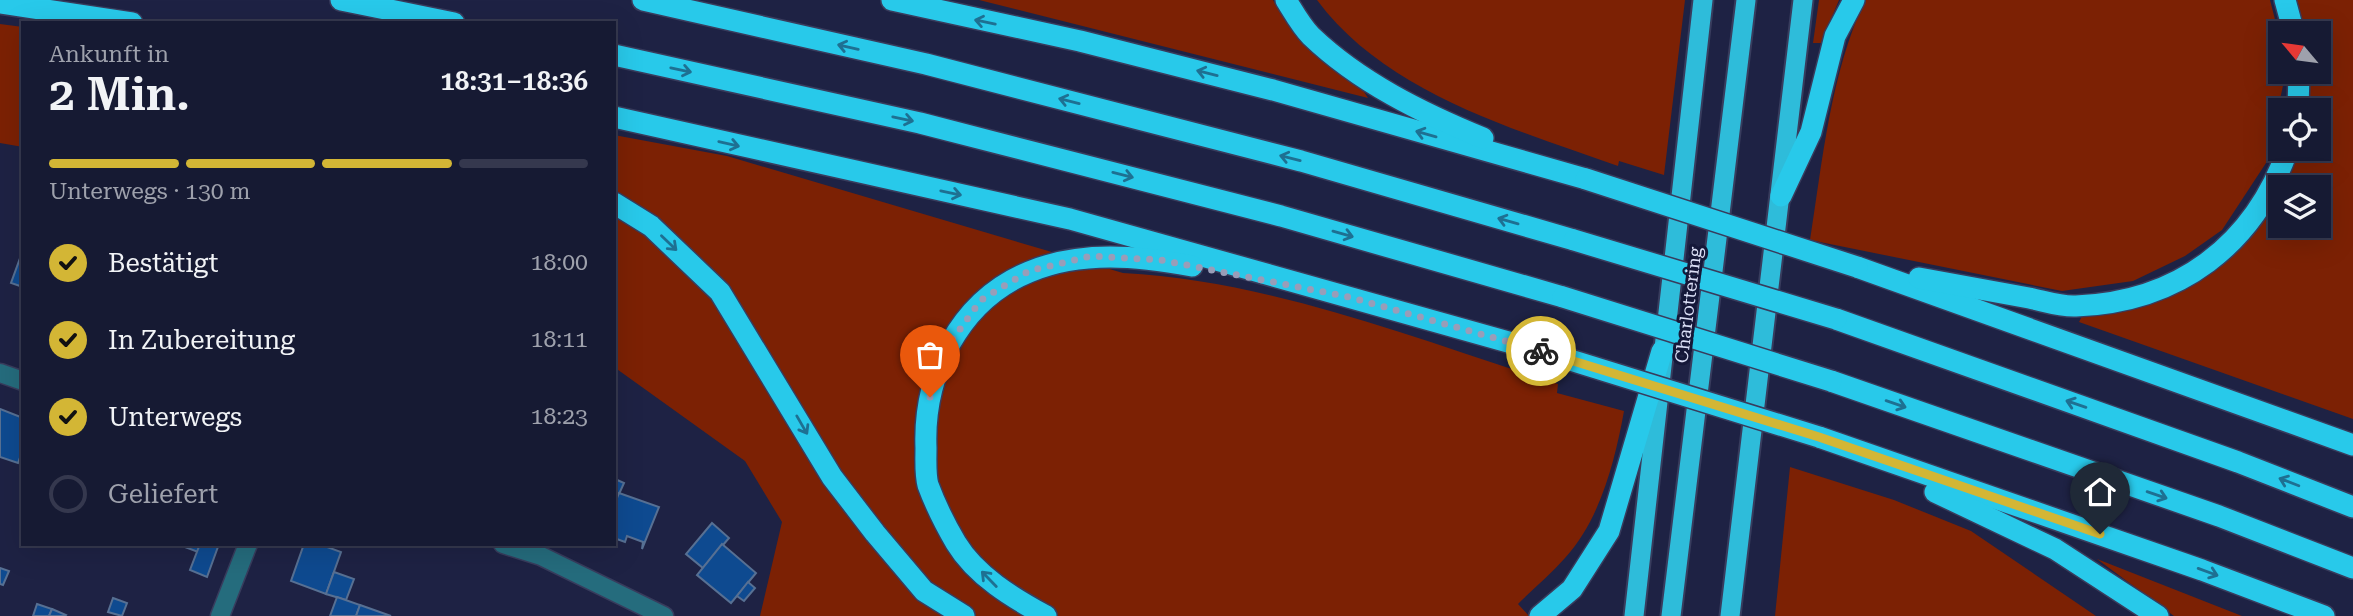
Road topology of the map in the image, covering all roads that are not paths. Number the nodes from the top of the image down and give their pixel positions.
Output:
1 (341, 0) edge
2 (643, 0) edge
3 (892, 0) edge
4 (1286, 0) edge
5 (1703, 0) edge
6 (1746, 0) edge
7 (1803, 0) edge
8 (1854, 0) edge
9 (2285, 0) edge
10 (0, 4) edge
11 (0, 9) edge
12 (51, 21) edge
13 (118, 21) edge
14 (444, 21) edge
15 (2291, 21) edge
16 (616, 55) edge
17 (616, 117) edge
18 (2284, 161) edge
19 (1586, 179) junction
20 (1781, 196) junction
21 (616, 204) edge
22 (1857, 267) junction
23 (1349, 297) junction
24 (1662, 351) junction
25 (0, 373) edge
26 (21, 380) edge
27 (1819, 437) junction
28 (2353, 445) edge
29 (2353, 507) edge
30 (247, 546) edge
31 (509, 546) edge
32 (2353, 568) edge
33 (220, 616) edge
34 (664, 616) edge
35 (964, 616) edge
36 (1046, 616) edge
37 (1540, 616) edge
38 (1634, 616) edge
39 (1671, 616) edge
40 (1730, 616) edge
41 (2158, 616) edge
42 (2324, 616) edge

1 - 14 highway
29 -> 2 highway, bridge
19 -> 3 highway
4 - 19 highway
5 - 24 highway
6 - 39 highway, Charlottering
7 - 20 highway
8 - 20 highway
9 - 15 highway
10 - 13 highway
11 - 12 highway
16 -> 32 highway, bridge
17 -> 23 highway
18 - 22 highway
19 - 22 highway, bridge
20 - 40 highway
21 -> 35 highway
22 - 28 highway
23 - 27 highway, bridge
36 -> 23 highway
24 - 37 highway
24 - 38 highway
25 - 26 street
27 - 41 highway
27 -> 42 highway
30 - 33 street
31 - 34 street

